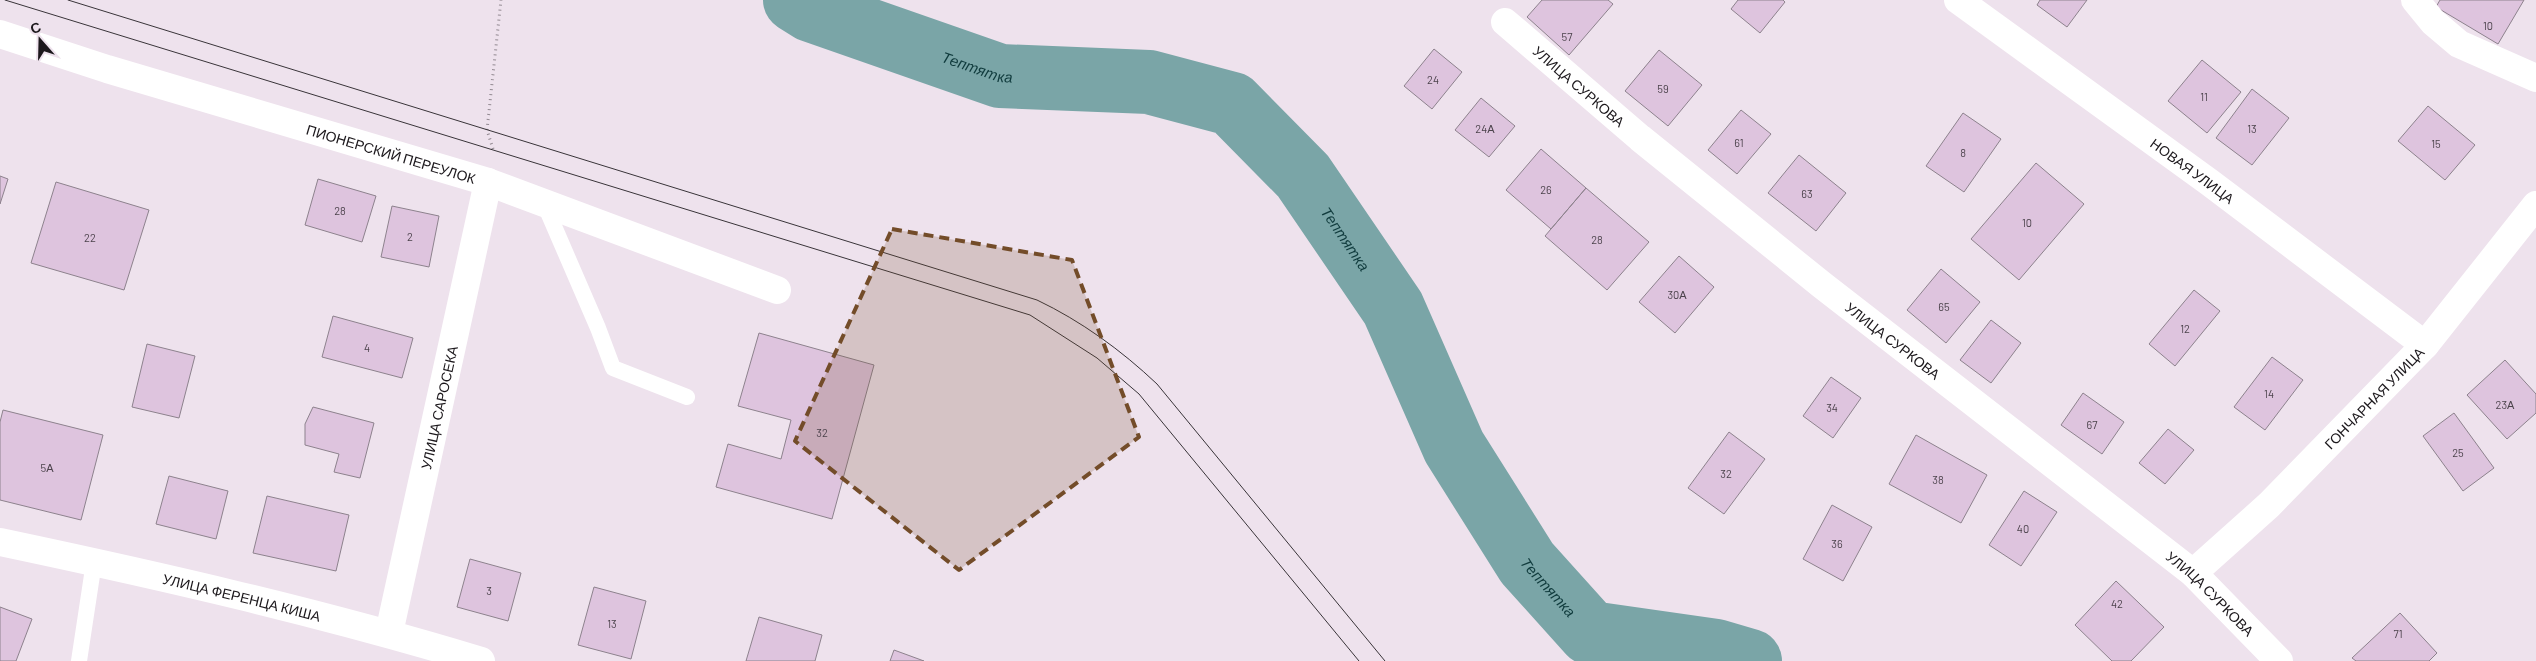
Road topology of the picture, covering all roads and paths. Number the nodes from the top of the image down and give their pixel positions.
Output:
1 (501, 0) edge
2 (1958, 0) edge
3 (2415, 0) edge
4 (1505, 22) dead end
5 (0, 34) edge
6 (2536, 78) edge
7 (488, 182) junction
8 (544, 203) junction
9 (2536, 205) edge
10 (777, 290) dead end
11 (2425, 345) junction
12 (687, 397) dead end
13 (0, 542) edge
14 (94, 562) junction
15 (2193, 573) junction
16 (389, 633) junction
17 (79, 661) edge
18 (481, 661) edge
19 (2279, 661) edge

1 - 7 path
2 - 11 street, НОВАЯ УЛИЦА
3 - 6 street
4 - 15 street, УЛИЦА СУРКОВА
5 - 7 street, ПИОНЕРСКИЙ ПЕРЕУЛОК
7 - 8 street, ПИОНЕРСКИЙ ПЕРЕУЛОК
7 - 16 street, УЛИЦА САРОСЕКА
8 - 10 street, ПИОНЕРСКИЙ ПЕРЕУЛОК
8 - 12 lane
9 - 11 street, ГОНЧАРНАЯ УЛИЦА
11 - 15 street, ГОНЧАРНАЯ УЛИЦА
13 - 14 street, УЛИЦА ФЕРЕНЦА КИША
14 - 16 street, УЛИЦА ФЕРЕНЦА КИША
14 - 17 lane
15 - 19 street, УЛИЦА СУРКОВА
16 - 18 street, УЛИЦА ФЕРЕНЦА КИША

